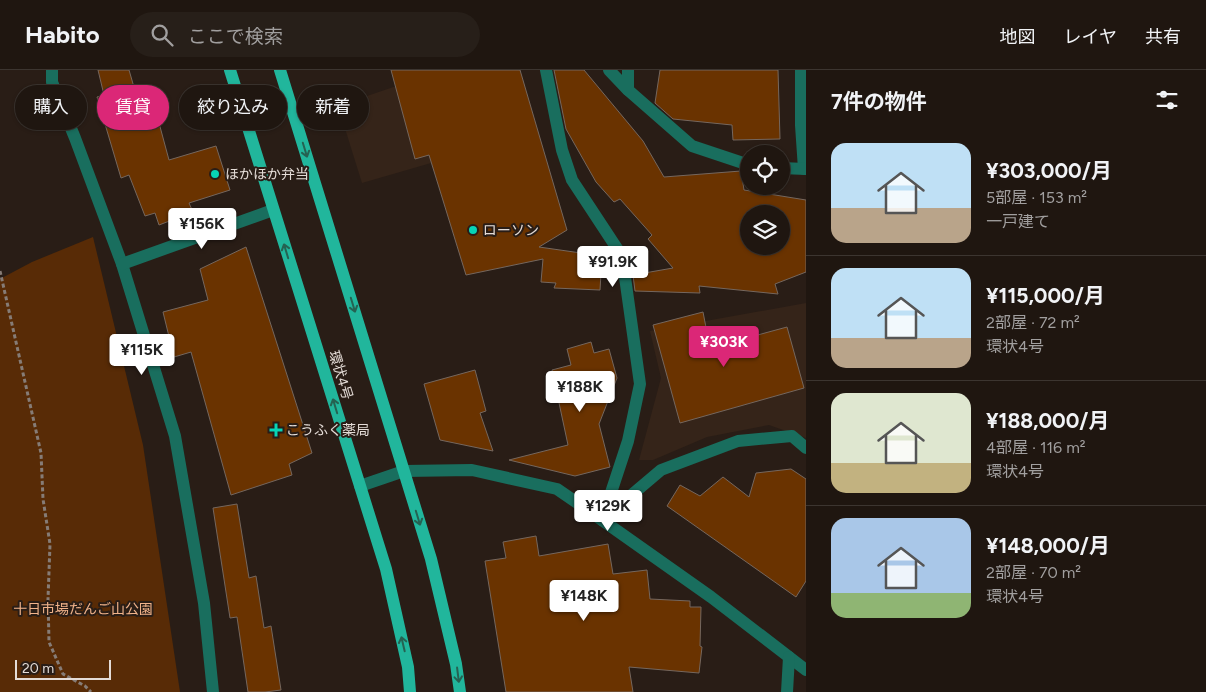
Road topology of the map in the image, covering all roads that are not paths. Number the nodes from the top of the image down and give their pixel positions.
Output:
1 (52, 70) edge
2 (230, 70) edge
3 (280, 70) edge
4 (546, 70) edge
5 (609, 70) edge
6 (628, 70) edge
7 (801, 70) edge
8 (628, 90) junction
9 (740, 162) edge
10 (790, 168) edge
11 (805, 169) edge
12 (273, 210) junction
13 (122, 264) junction
14 (806, 448) edge
15 (404, 471) junction
16 (360, 486) junction
17 (602, 520) junction
18 (790, 657) junction
19 (806, 670) edge
20 (213, 692) edge
21 (410, 692) edge
22 (460, 692) edge
23 (787, 692) edge

1 - 13 street
2 - 12 main road, 環状4号
3 -> 15 main road
4 - 17 street
5 - 8 street
6 - 8 street
7 - 11 street
8 - 9 street
10 - 11 street
12 - 13 street
16 -> 12 main road, 環状4号
13 - 20 street
14 - 17 street
15 - 16 street
15 - 17 street
15 -> 22 main road
21 -> 16 main road, 環状4号
17 - 18 street
18 - 19 street
18 - 23 street

